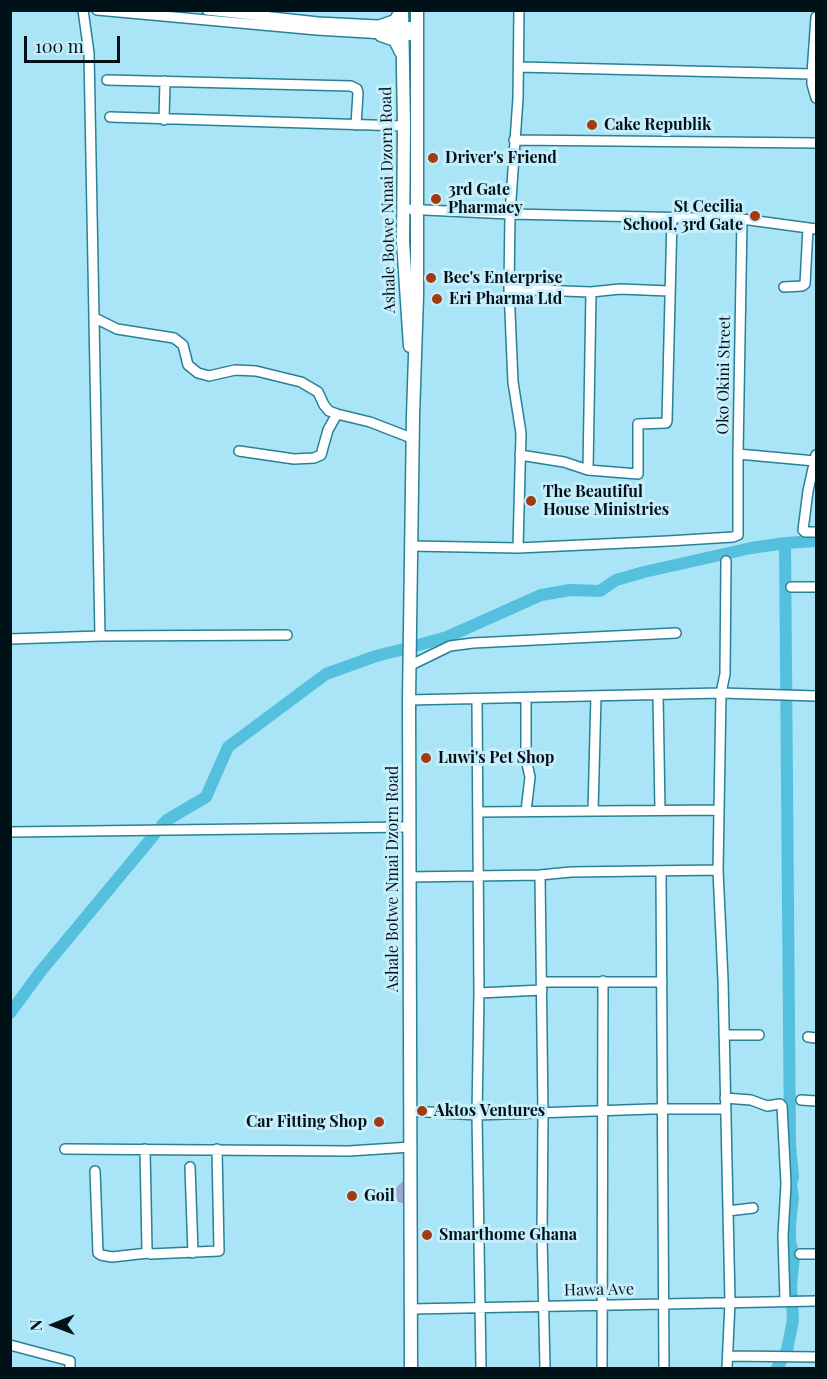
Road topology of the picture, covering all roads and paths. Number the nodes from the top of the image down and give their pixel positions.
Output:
1 (83, 10) edge
2 (97, 10) edge
3 (207, 10) edge
4 (402, 10) edge
5 (417, 10) edge
6 (519, 10) edge
7 (816, 17) edge
8 (381, 30) junction
9 (403, 32) junction
10 (417, 32) junction
11 (402, 56) junction
12 (519, 67) junction
13 (812, 74) junction
14 (107, 80) dead end
15 (165, 81) junction
16 (816, 98) edge
17 (110, 117) dead end
18 (164, 120) junction
19 (357, 125) junction
20 (404, 126) junction
21 (514, 140) junction
22 (816, 143) edge
23 (410, 210) junction
24 (510, 214) junction
25 (672, 217) junction
26 (742, 219) junction
27 (812, 228) edge
28 (784, 286) dead end
29 (509, 290) junction
30 (669, 291) junction
31 (591, 292) junction
32 (95, 318) junction
33 (337, 414) junction
34 (414, 439) junction
35 (239, 451) dead end
36 (738, 454) junction
37 (520, 455) junction
38 (816, 458) edge
39 (588, 470) junction
40 (816, 532) edge
41 (411, 546) junction
42 (518, 548) junction
43 (726, 561) dead end
44 (791, 587) dead end
45 (816, 587) edge
46 (676, 633) dead end
47 (287, 635) dead end
48 (100, 636) junction
49 (10, 639) edge
50 (409, 666) junction
51 (721, 693) junction
52 (658, 694) junction
53 (596, 696) junction
54 (816, 696) edge
55 (526, 698) junction
56 (477, 699) junction
57 (409, 700) junction
58 (660, 810) junction
59 (719, 810) junction
60 (526, 811) junction
61 (593, 811) junction
62 (478, 812) junction
63 (409, 826) junction
64 (10, 832) edge
65 (718, 870) junction
66 (662, 871) junction
67 (540, 875) junction
68 (409, 877) junction
69 (478, 877) junction
70 (603, 981) junction
71 (662, 982) junction
72 (542, 986) junction
73 (479, 993) junction
74 (724, 1035) junction
75 (759, 1035) dead end
76 (725, 1098) junction
77 (801, 1100) dead end
78 (816, 1101) edge
79 (725, 1109) junction
80 (663, 1110) junction
81 (411, 1111) junction
82 (603, 1112) junction
83 (543, 1114) junction
84 (477, 1115) junction
85 (411, 1148) junction
86 (64, 1149) dead end
87 (144, 1149) junction
88 (217, 1149) junction
89 (189, 1167) dead end
90 (95, 1171) dead end
91 (753, 1208) dead end
92 (728, 1211) junction
93 (148, 1253) junction
94 (193, 1253) junction
95 (800, 1254) dead end
96 (816, 1254) edge
97 (816, 1300) edge
98 (789, 1301) junction
99 (730, 1302) junction
100 (663, 1303) junction
101 (602, 1304) junction
102 (479, 1306) junction
103 (543, 1306) junction
104 (412, 1309) junction
105 (10, 1346) edge
106 (728, 1356) junction
107 (816, 1358) edge
108 (70, 1368) edge
109 (411, 1368) edge
110 (481, 1368) edge
111 (545, 1368) edge
112 (602, 1368) edge
113 (664, 1368) edge
114 (727, 1368) edge

1 - 32 street
2 - 8 street
3 - 8 street
4 - 8 main road
4 - 9 main road, Ashale Botwe Nmai Dzorn Road
5 - 10 main road, Ashale Botwe Nmai Dzorn Road
6 - 12 street
7 - 13 street
8 - 9 street
8 - 11 main road
9 - 10 street
9 - 11 main road, Ashale Botwe Nmai Dzorn Road
10 - 23 main road, Ashale Botwe Nmai Dzorn Road
11 - 20 main road, Ashale Botwe Nmai Dzorn Road
12 - 13 street
12 - 21 street
13 - 16 street
14 - 15 street
15 - 18 street
15 - 19 street
17 - 18 street
18 - 19 street
19 - 20 street
20 - 23 main road, Ashale Botwe Nmai Dzorn Road
21 - 22 street
21 - 24 street
23 - 24 street
23 - 34 main road, Ashale Botwe Nmai Dzorn Road
24 - 25 street
24 - 29 street
25 - 26 street
25 - 30 street
26 - 27 street
26 - 36 street, Oko Okini Street
27 - 28 street
29 - 31 street
29 - 37 street
30 - 31 street
30 - 39 street
31 - 39 street
32 - 33 street
32 - 48 street
33 - 34 street
33 - 35 street
34 - 41 main road, Ashale Botwe Nmai Dzorn Road
36 - 38 street
36 - 42 street, Oko Okini Street
37 - 39 street
37 - 42 street
38 - 40 street
41 - 42 street
41 - 50 main road, Ashale Botwe Nmai Dzorn Road
43 - 51 street
44 - 45 street
46 - 50 street
47 - 48 street
48 - 49 street
50 - 57 main road, Ashale Botwe Nmai Dzorn Road
51 - 52 street
51 - 54 street
51 - 59 street
52 - 53 street
52 - 58 street
53 - 55 street
53 - 61 street
55 - 56 street
55 - 60 street
56 - 57 street
56 - 62 street
57 - 63 main road, Ashale Botwe Nmai Dzorn Road
58 - 59 street
58 - 61 street
59 - 65 street
60 - 61 street
60 - 62 street
62 - 69 street
63 - 64 street
63 - 68 main road, Ashale Botwe Nmai Dzorn Road
65 - 66 street
65 - 74 street
66 - 67 street
66 - 71 street
67 - 69 street
67 - 72 street
68 - 69 street
68 - 81 main road, Ashale Botwe Nmai Dzorn Road
69 - 73 street
70 - 71 street
70 - 72 street
70 - 82 street
71 - 80 street
72 - 73 street
72 - 83 street
73 - 84 street
74 - 75 street
74 - 76 street
76 - 79 street
76 - 98 street
77 - 78 street
79 - 80 street
79 - 92 street
80 - 82 street
80 - 100 street
81 - 84 street
81 - 85 main road, Ashale Botwe Nmai Dzorn Road
82 - 83 street
82 - 101 street
83 - 84 street
83 - 103 street
84 - 102 street
85 - 88 street
85 - 104 main road, Ashale Botwe Nmai Dzorn Road
86 - 87 street
87 - 88 street
87 - 93 street
88 - 94 street
89 - 94 street
90 - 93 street
91 - 92 street
92 - 99 street
93 - 94 street
95 - 96 street
97 - 98 street, Hawa Ave
98 - 99 street, Hawa Ave
99 - 100 street, Hawa Ave
99 - 106 street
100 - 101 street, Hawa Ave
100 - 113 street
101 - 103 street, Hawa Ave
101 - 112 street
102 - 103 street, Hawa Ave
102 - 104 street, Hawa Ave
102 - 110 street
103 - 111 street
104 - 109 main road, Ashale Botwe Nmai Dzorn Road
105 - 108 street
106 - 107 street
106 - 114 street

